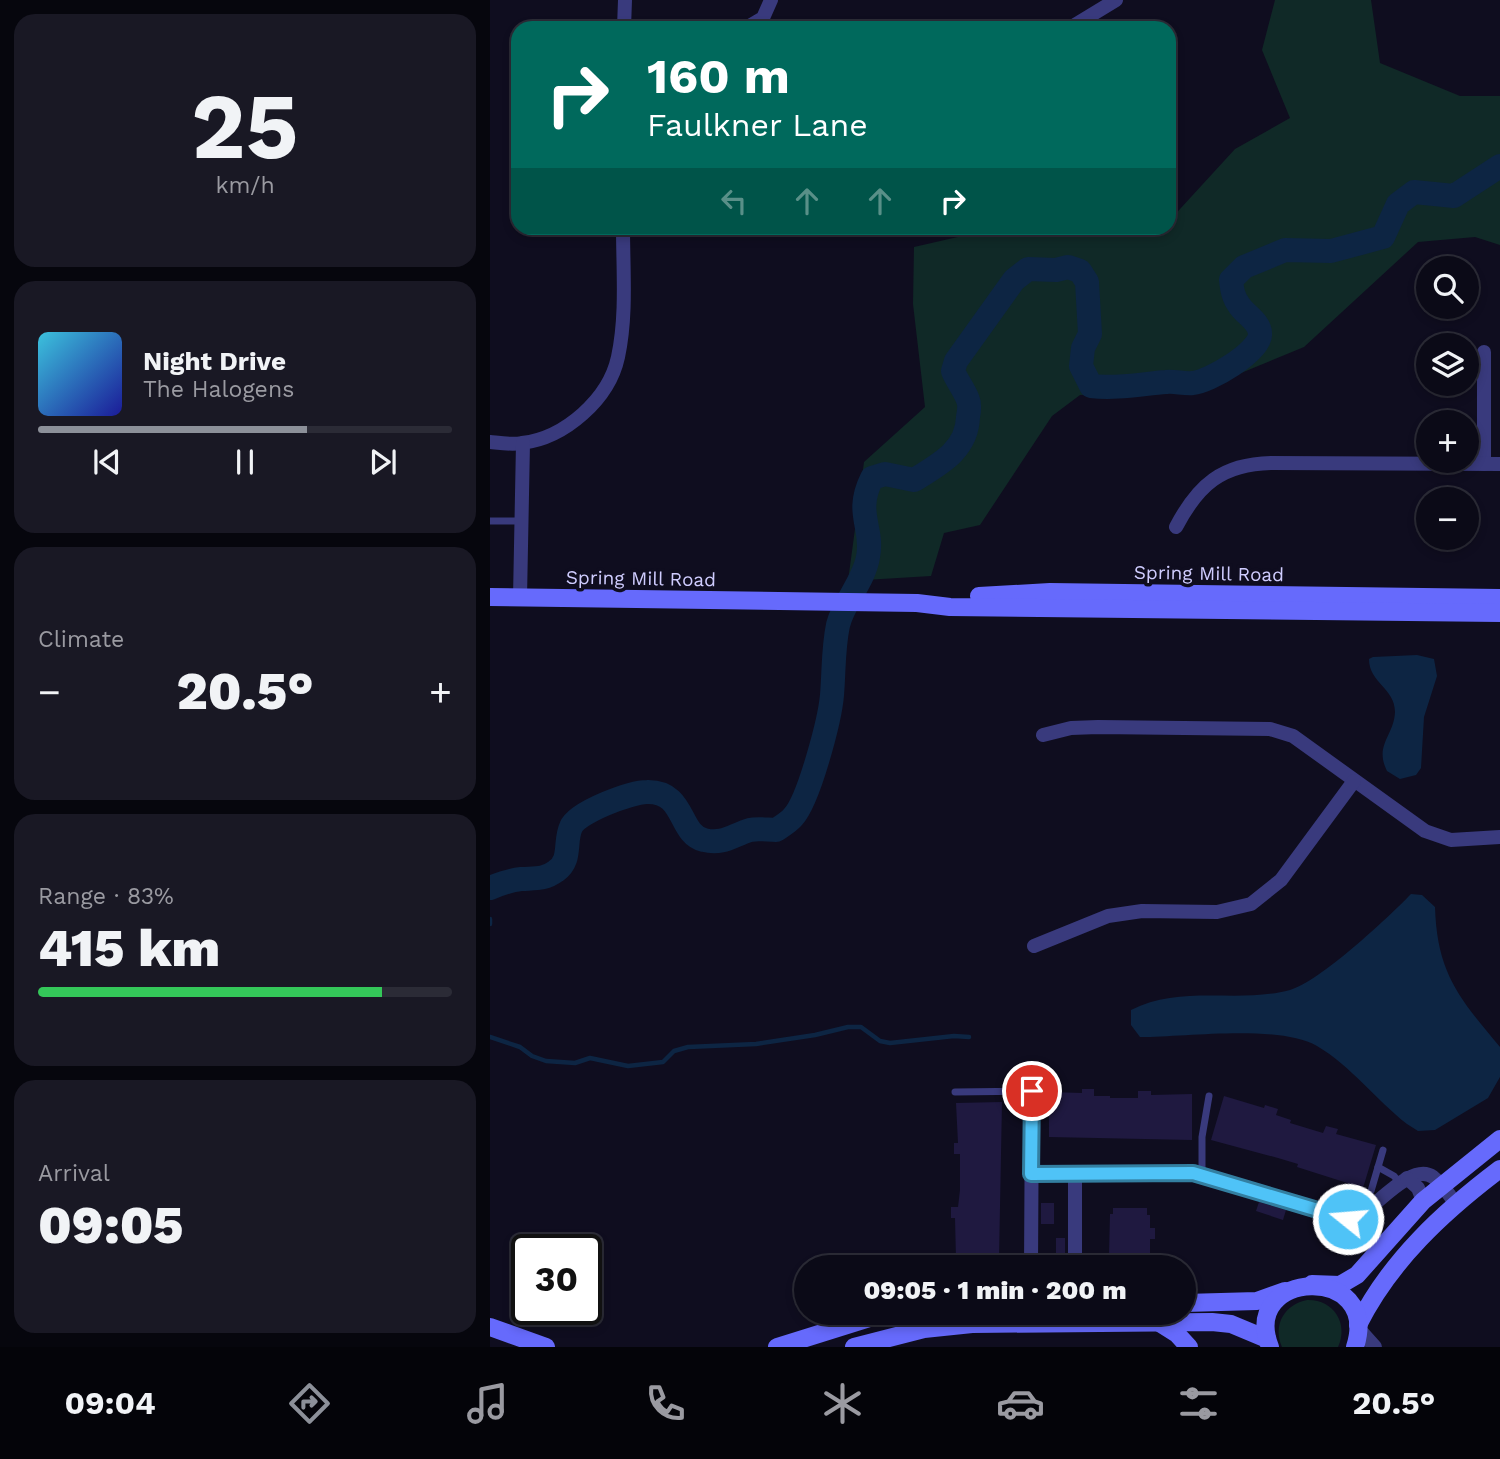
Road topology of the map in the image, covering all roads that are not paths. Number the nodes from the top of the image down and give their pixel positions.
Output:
1 (625, 0) edge
2 (771, 0) edge
3 (1116, 0) edge
4 (624, 21) edge
5 (759, 21) edge
6 (1082, 21) edge
7 (623, 235) edge
8 (1484, 352) dead end
9 (490, 442) edge
10 (523, 443) junction
11 (1484, 464) junction
12 (1500, 464) edge
13 (490, 521) edge
14 (522, 521) junction
15 (1176, 527) dead end
16 (490, 597) edge
17 (520, 598) junction
18 (1500, 598) edge
19 (917, 603) junction
20 (1500, 614) edge
21 (1043, 735) dead end
22 (1354, 781) junction
23 (1500, 837) edge
24 (1034, 946) dead end
25 (956, 1091) dead end
26 (1032, 1091) joint
27 (1209, 1096) dead end
28 (1500, 1139) edge
29 (1383, 1150) dead end
30 (1378, 1167) junction
31 (1500, 1169) edge
32 (1031, 1174) junction
33 (1075, 1174) junction
34 (1202, 1175) junction
35 (1404, 1181) junction
36 (1441, 1185) junction
37 (1371, 1191) dead end
38 (1423, 1201) junction
39 (1455, 1203) junction
40 (1031, 1255) edge
41 (1075, 1255) edge
42 (1312, 1284) junction
43 (1292, 1289) junction
44 (1196, 1303) edge
45 (1196, 1322) edge
46 (847, 1325) edge
47 (962, 1325) edge
48 (1163, 1325) edge
49 (1358, 1327) junction
50 (490, 1328) edge
51 (1267, 1344) edge
52 (541, 1346) edge
53 (777, 1347) edge
54 (854, 1347) edge
55 (1189, 1347) edge
56 (1355, 1347) edge
57 (1375, 1347) edge

1 - 4 street
2 - 5 street
3 - 6 street
7 - 10 street
8 - 11 street
9 - 10 street
10 - 14 street
11 - 12 street
11 - 15 street
13 - 14 lane
14 - 17 street
16 - 17 street, Spring Mill Road
17 - 19 street, Spring Mill Road
18 - 19 street, Spring Mill Road
19 - 20 street, Spring Mill Road
21 - 22 street
22 - 23 street
22 - 24 street
25 - 26 lane
26 - 32 street
27 - 34 lane
28 - 36 street
29 - 30 lane
30 - 35 lane
30 - 37 lane
31 - 39 street
32 - 33 street
32 - 40 street
33 - 34 street
33 - 41 street
34 - 35 street
35 - 36 street
35 - 38 street
36 - 38 street
36 - 39 street
38 - 42 street
39 - 49 street
42 - 43 street
42 - 49 street
43 - 44 street
43 - 51 street
45 - 51 street
46 - 53 street
47 - 54 street
48 - 55 street
49 - 56 street
49 - 57 street
50 - 52 street

